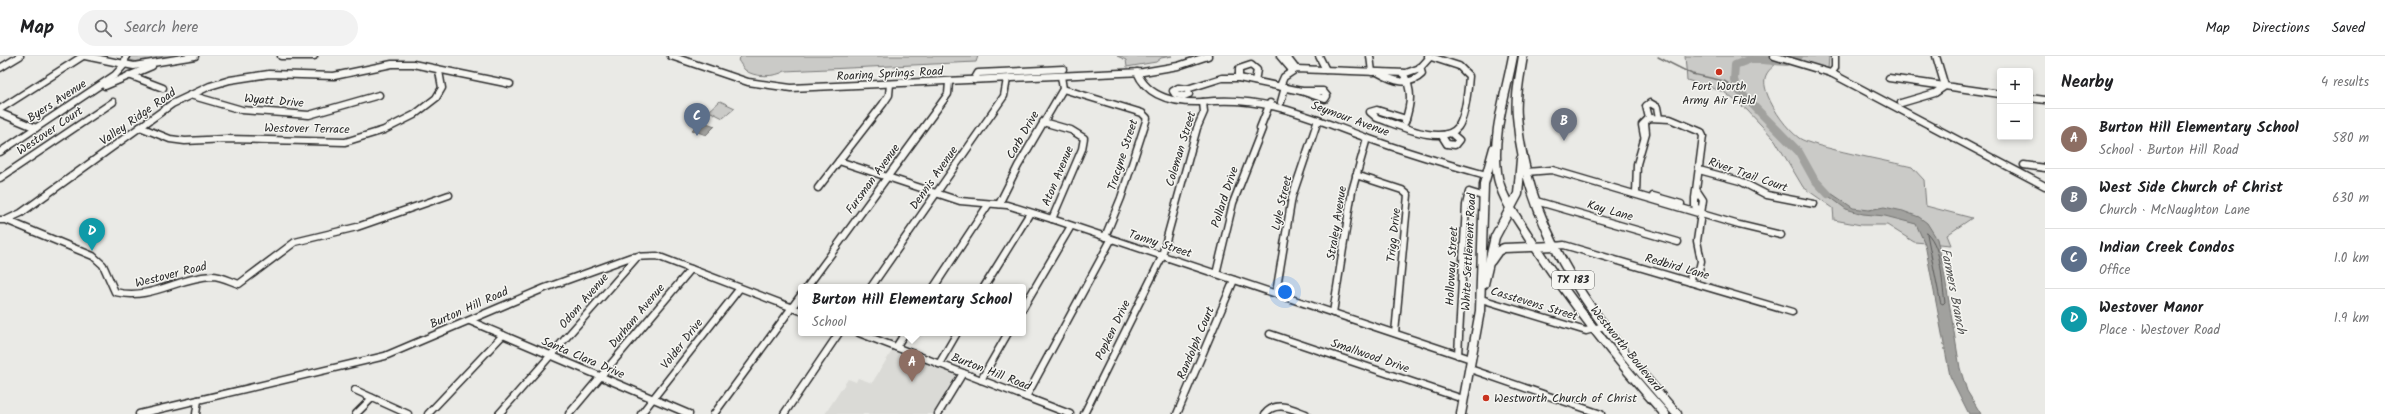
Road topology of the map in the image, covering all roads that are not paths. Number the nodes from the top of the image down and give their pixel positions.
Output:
1 (20, 56) edge
2 (84, 56) edge
3 (125, 56) edge
4 (195, 56) edge
5 (281, 56) edge
6 (314, 56) edge
7 (671, 56) edge
8 (1208, 56) edge
9 (1280, 56) edge
10 (1286, 56) edge
11 (1319, 56) edge
12 (1370, 56) edge
13 (1513, 56) edge
14 (1523, 56) edge
15 (1774, 56) edge
16 (1834, 56) edge
17 (1936, 56) edge
18 (1429, 57) edge
19 (106, 61) junction
20 (158, 63) junction
21 (124, 65) junction
22 (1420, 67) junction
23 (1511, 67) junction
24 (0, 68) edge
25 (1063, 69) dead end
26 (1521, 69) junction
27 (439, 70) junction
28 (1294, 70) junction
29 (1326, 70) junction
30 (1137, 72) junction
31 (1375, 72) junction
32 (1403, 73) junction
33 (1831, 73) junction
34 (116, 75) junction
35 (130, 75) junction
36 (1061, 76) junction
37 (1007, 78) junction
38 (1239, 78) junction
39 (1889, 78) dead end
40 (974, 80) junction
41 (1255, 81) junction
42 (949, 82) junction
43 (1409, 82) junction
44 (510, 84) dead end
45 (890, 84) junction
46 (1945, 86) junction
47 (1283, 87) junction
48 (163, 88) dead end
49 (96, 89) junction
50 (1063, 89) junction
51 (1187, 89) junction
52 (1301, 91) dead end
53 (1997, 94) edge
54 (190, 95) junction
55 (380, 95) dead end
56 (2033, 98) edge
57 (1183, 99) junction
58 (1506, 100) junction
59 (2045, 100) edge
60 (113, 102) dead end
61 (1203, 102) junction
62 (1281, 102) dead end
63 (1517, 102) junction
64 (1270, 103) junction
65 (1901, 104) dead end
66 (0, 109) edge
67 (0, 113) edge
68 (1406, 119) junction
69 (1318, 120) junction
70 (1043, 122) junction
71 (1927, 123) junction
72 (140, 127) junction
73 (1404, 127) junction
74 (36, 128) junction
75 (1452, 133) junction
76 (1442, 136) junction
77 (1367, 138) junction
78 (1497, 141) junction
79 (0, 152) edge
80 (1522, 152) junction
81 (839, 161) junction
82 (2024, 165) dead end
83 (2045, 168) edge
84 (1699, 170) junction
85 (1526, 172) junction
86 (1356, 175) junction
87 (1486, 176) junction
88 (888, 177) junction
89 (0, 178) edge
90 (2045, 186) edge
91 (818, 188) dead end
92 (936, 194) junction
93 (1636, 194) junction
94 (448, 195) dead end
95 (1482, 196) junction
96 (1536, 201) junction
97 (999, 204) junction
98 (1814, 204) dead end
99 (988, 205) junction
100 (1511, 208) junction
101 (1030, 213) junction
102 (1701, 213) junction
103 (1052, 219) junction
104 (3, 220) edge
105 (1071, 226) junction
106 (1781, 235) dead end
107 (1108, 238) junction
108 (1678, 242) dead end
109 (1555, 246) junction
110 (1523, 249) junction
111 (1536, 249) junction
112 (1161, 255) junction
113 (638, 256) junction
114 (1546, 264) junction
115 (1488, 265) junction
116 (691, 269) junction
117 (1216, 274) junction
118 (1234, 280) junction
119 (1690, 282) junction
120 (809, 284) edge
121 (873, 284) edge
122 (936, 284) edge
123 (986, 284) edge
124 (740, 288) junction
125 (1276, 293) junction
126 (1481, 295) junction
127 (798, 299) edge
128 (1026, 303) edge
129 (792, 307) junction
130 (798, 310) edge
131 (1792, 312) dead end
132 (1333, 313) junction
133 (470, 321) junction
134 (1604, 326) junction
135 (1593, 329) junction
136 (1395, 333) junction
137 (1270, 334) dead end
138 (503, 335) junction
139 (838, 336) edge
140 (867, 336) edge
141 (903, 336) edge
142 (955, 336) edge
143 (1006, 336) edge
144 (896, 347) junction
145 (1458, 355) junction
146 (550, 356) junction
147 (1471, 359) junction
148 (939, 364) junction
149 (1470, 369) junction
150 (963, 373) junction
151 (600, 376) junction
152 (981, 380) junction
153 (355, 390) dead end
154 (1026, 397) junction
155 (372, 398) junction
156 (653, 399) junction
157 (1464, 399) junction
158 (198, 400) junction
159 (1266, 412) edge
160 (139, 414) edge
161 (196, 414) edge
162 (356, 414) edge
163 (408, 414) edge
164 (428, 414) edge
165 (499, 414) edge
166 (569, 414) edge
167 (641, 414) edge
168 (689, 414) edge
169 (714, 414) edge
170 (784, 414) edge
171 (938, 414) edge
172 (1070, 414) edge
173 (1084, 414) edge
174 (1177, 414) edge
175 (1306, 414) edge
176 (1461, 414) edge
177 (1601, 414) edge
178 (1665, 414) edge
179 (1677, 414) edge

1 - 24 street
2 - 19 street
2 - 66 street
3 - 19 street
3 - 21 street
4 - 20 street
5 - 6 street
7 - 45 street, Roaring Springs Road
8 - 30 street, Roaring Springs Road
9 - 28 street
10 - 28 street
11 - 29 street
12 - 31 street
13 - 23 main road, Westworth Boulevard / TX 183
14 - 26 main road, Westworth Boulevard / TX 183
15 - 33 street
16 - 33 street
17 - 46 street
18 - 22 street
18 - 75 street
19 - 21 street
20 - 21 street
20 - 35 street
21 - 34 street, Byers Avenue
22 - 32 street
22 - 43 street
23 - 26 main road
23 - 58 main road, Westworth Boulevard / TX 183
25 - 40 street
26 - 63 main road, Westworth Boulevard / TX 183
27 - 44 street, Valley Ridge Road
27 - 54 street, Valley Ridge Road
27 - 72 street, Westover Terrace
28 - 29 street
28 - 47 street
29 - 31 street
30 - 36 street, Roaring Springs Road
30 - 57 street, Coleman Street
31 - 32 street
31 - 43 street
32 - 43 street
33 - 71 street
33 - 71 street
34 - 35 street
34 - 49 street, Byers Avenue
35 - 48 street
35 - 49 street
36 - 37 street, Roaring Springs Road
36 - 50 street
37 - 40 street, Roaring Springs Road
37 - 92 street, Dennis Avenue
38 - 41 street
38 - 41 street
38 - 51 street
39 - 46 street
40 - 42 street, Roaring Springs Road
41 - 47 street
42 - 45 street, Roaring Springs Road
42 - 88 street, Fursman Avenue
43 - 68 street
45 - 81 street
46 - 53 street
46 - 65 street
47 - 52 street
47 - 62 street
49 - 74 street, Byers Avenue
50 - 70 street, Carb Drive
50 - 107 street, Tracyne Street
51 - 57 street
51 - 57 street
54 - 55 street, Wyatt Drive
54 - 72 street, Valley Ridge Road
56 - 59 street
57 - 61 street, Coleman Street
58 - 63 main road
58 - 78 main road, Westworth Boulevard / TX 183
60 - 89 street, Westover Court
61 - 64 street, Seymour Avenue
61 - 112 street, Coleman Street
63 - 80 main road, Westworth Boulevard / TX 183
64 - 69 street, Seymour Avenue
64 - 117 street, Pollard Drive
67 - 74 street
68 - 73 street
68 - 73 street
69 - 77 street, Seymour Avenue
69 - 125 street, Lyle Street
70 - 97 street, Carb Drive
70 - 103 street, Aton Avenue
71 - 90 street
72 - 104 street, Valley Ridge Road
73 - 76 street
74 - 79 street, Byers Avenue
75 - 76 street
75 - 76 street
77 - 86 street, Straley Avenue
77 - 87 street, Seymour Avenue
78 - 87 main road, White Settlement Road
78 - 100 main road, Westworth Boulevard / TX 183
80 - 85 main road, Westworth Boulevard / TX 183
80 - 100 main road
81 - 88 street, Tanny Street
81 - 91 street
82 - 83 street
84 - 93 street
84 - 98 street, River Trail Court
84 - 102 street
85 - 93 street
85 - 96 main road, Westworth Boulevard / TX 183
86 - 132 street, Straley Avenue
86 - 136 street, Trigg Drive
87 - 95 main road, White Settlement Road
88 - 92 street, Tanny Street
88 - 120 street, Fursman Avenue
92 - 99 street, Tanny Street
92 - 121 street, Dennis Avenue
93 - 102 street
94 - 104 street, Westover Road
95 - 126 main road, White Settlement Road
95 - 145 street, Holloway Street
96 - 108 street, Kay Lane
96 - 109 main road, Westworth Boulevard / TX 183
97 - 99 street, Tanny Street
97 - 101 street, Tanny Street
99 - 122 street
100 - 111 main road, Westworth Boulevard / TX 183
100 - 115 main road
101 - 103 street, Tanny Street
101 - 123 street
102 - 106 street
102 - 119 street
103 - 105 street, Tanny Street
105 - 107 street, Tanny Street
105 - 128 street
107 - 112 street, Tanny Street
107 - 154 street, Tracyne Street
109 - 111 main road
109 - 119 street, Redbird Lane
109 - 134 main road, Westworth Boulevard / TX 183
110 - 111 main road
110 - 114 main road
110 - 115 main road
111 - 114 main road, Westworth Boulevard / TX 183
112 - 117 street, Tanny Street
112 - 173 street, Popken Drive
113 - 116 street, Burton Hill Road
113 - 133 street, Burton Hill Road
113 - 146 street, Odom Avenue
114 - 135 main road, Westworth Boulevard / TX 183
115 - 126 main road
116 - 124 street, Burton Hill Road
116 - 151 street, Durham Avenue
117 - 118 street, Tanny Street
118 - 125 street, Tanny Street
118 - 174 street, Randolph Court
119 - 131 street, Redbird Lane
124 - 129 street, Burton Hill Road
124 - 156 street, Volder Drive
125 - 132 street, Tanny Street
126 - 135 street, Casstevens Street
126 - 147 main road, White Settlement Road
127 - 129 street
129 - 130 street, Burton Hill Road
129 - 169 street
132 - 136 street, Tanny Street
133 - 138 street, Santa Clara Drive
133 - 158 street, Burton Hill Road
134 - 135 street, Casstevens Street
134 - 179 main road, Westworth Boulevard / TX 183
135 - 178 main road, Westworth Boulevard / TX 183
136 - 145 street, Tanny Street
137 - 157 street, Smallwood Drive
138 - 146 street, Santa Clara Drive
138 - 164 street
139 - 170 street
140 - 144 street, Burton Hill Road
141 - 144 street
142 - 148 street
143 - 152 street
144 - 148 street, Burton Hill Road
145 - 147 street, Tanny Street
146 - 151 street, Santa Clara Drive
146 - 165 street, Odom Avenue
147 - 149 main road, White Settlement Road
148 - 150 street, Burton Hill Road
149 - 157 main road, White Settlement Road
149 - 177 street
150 - 152 street, Burton Hill Road
150 - 171 street
151 - 156 street, Santa Clara Drive
151 - 166 street, Durham Avenue
152 - 154 street, Burton Hill Road
153 - 155 street
154 - 172 street, Burton Hill Road
155 - 162 street
155 - 163 street
156 - 167 street, Volder Drive
156 - 168 street, Santa Clara Drive
157 - 176 main road, White Settlement Road
158 - 160 street, Burton Hill Road
158 - 161 street
159 - 175 street

